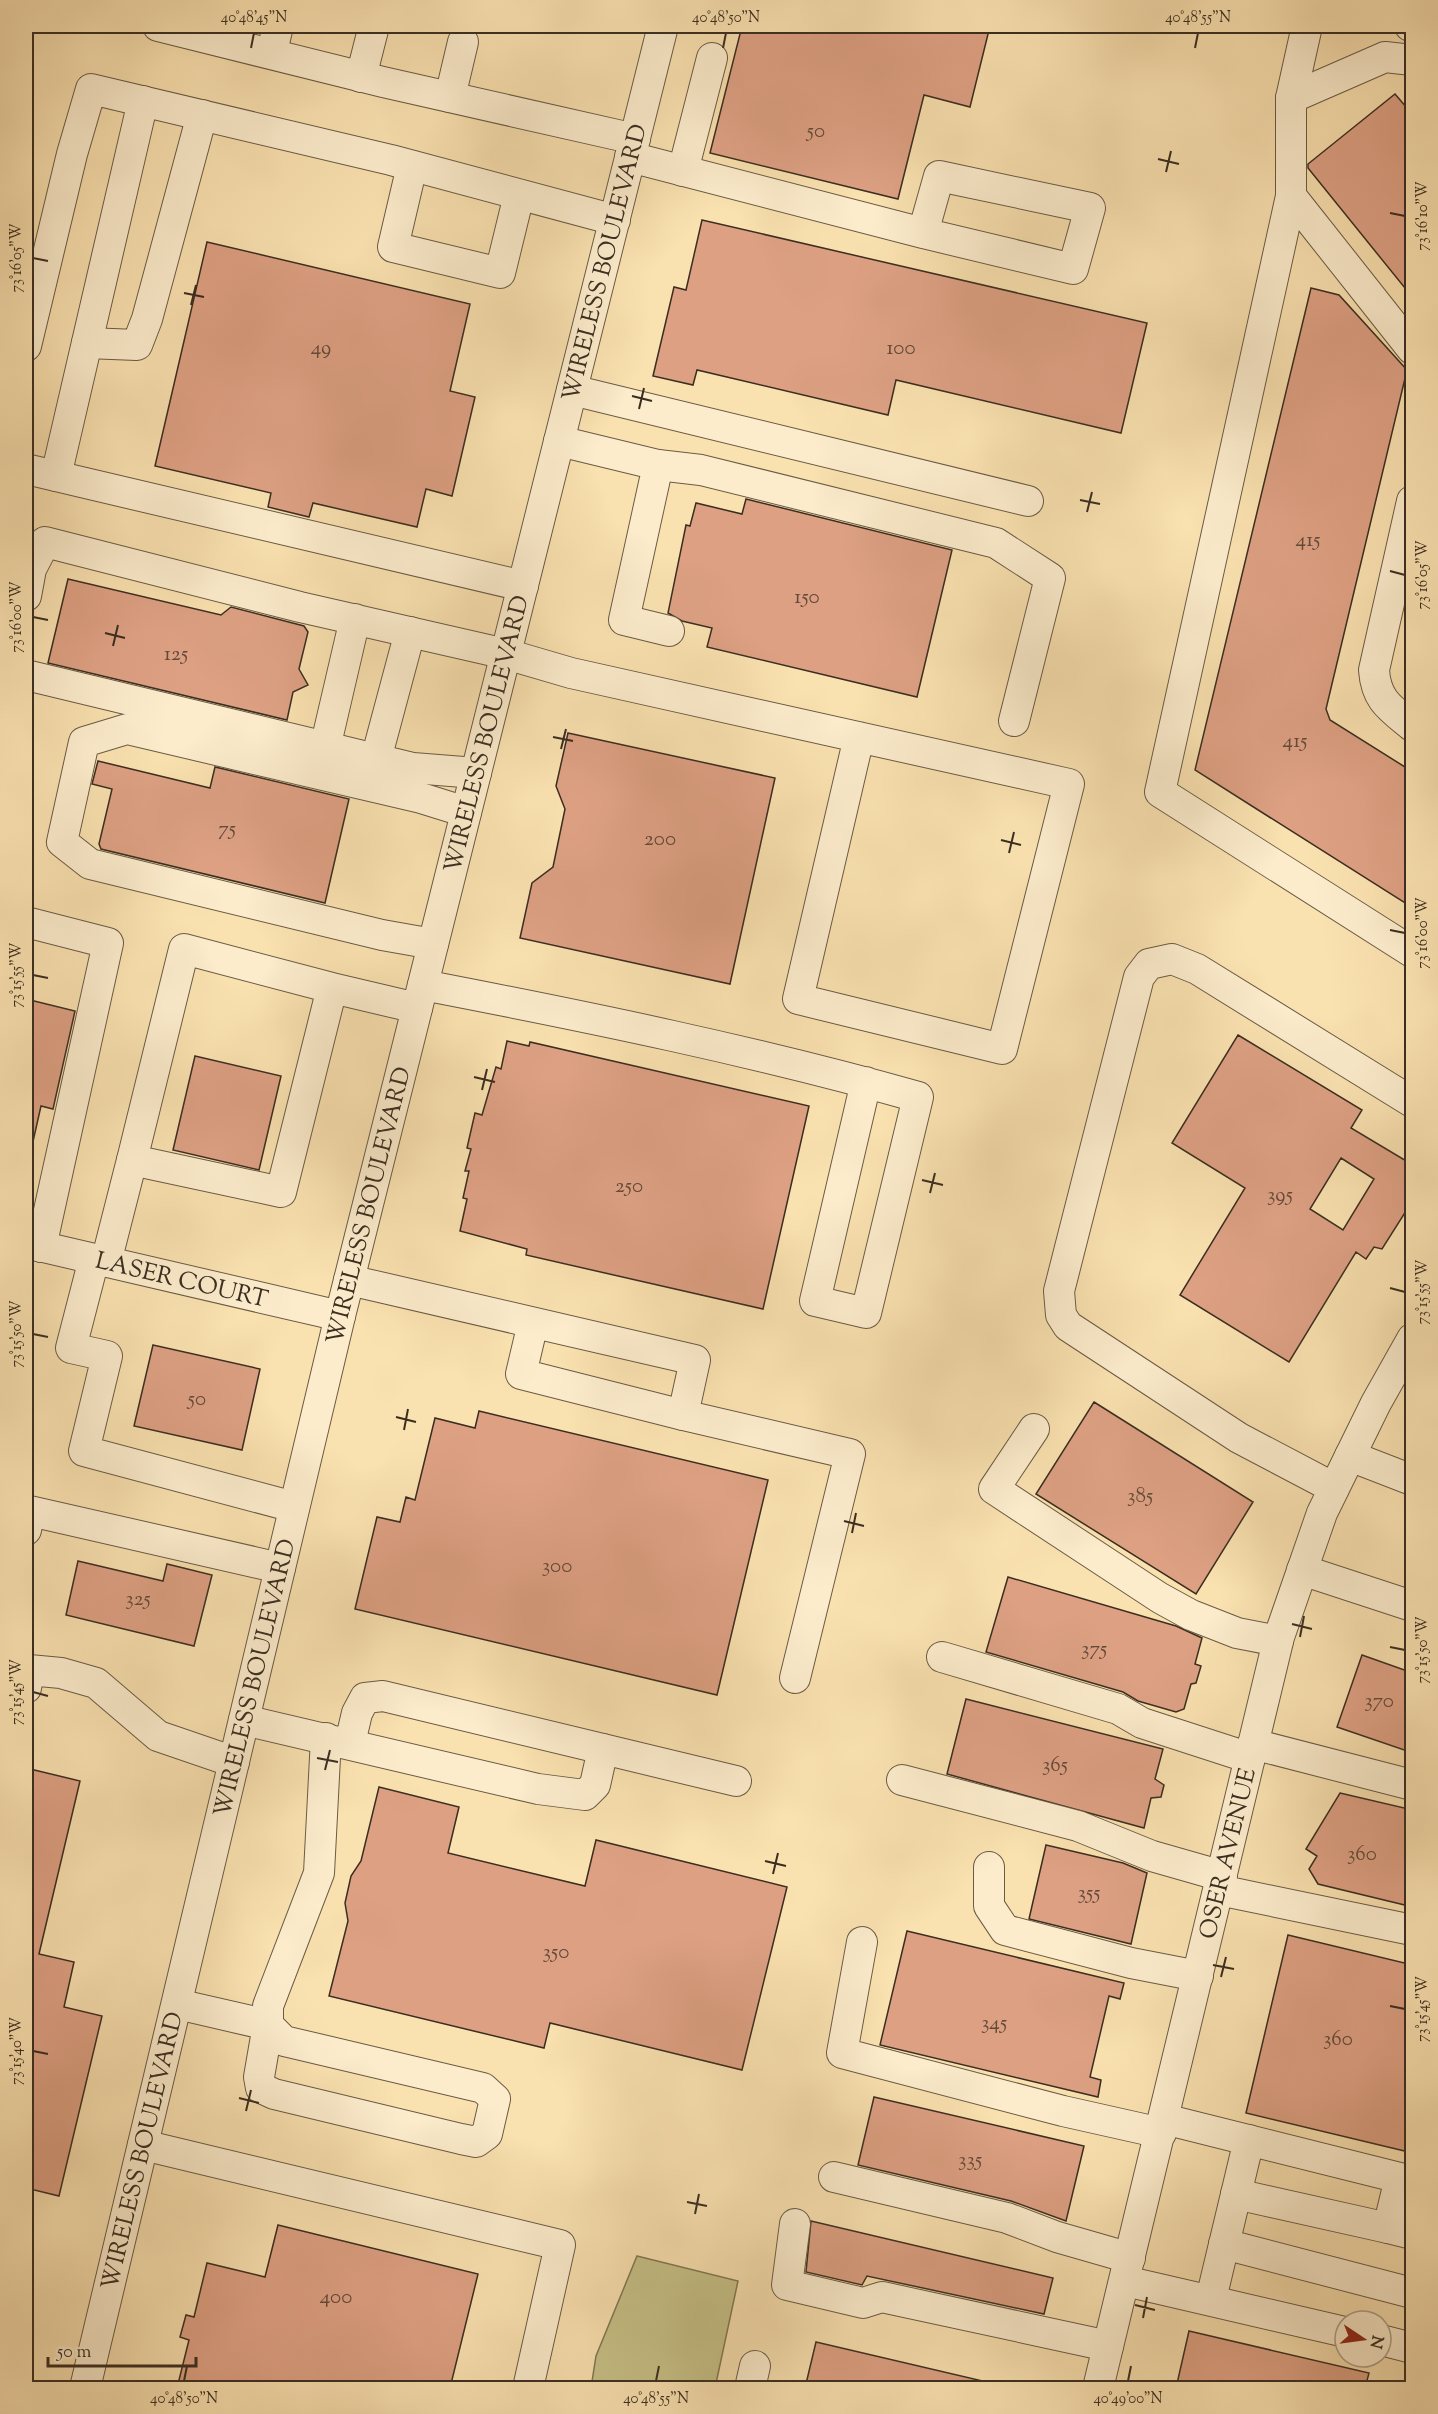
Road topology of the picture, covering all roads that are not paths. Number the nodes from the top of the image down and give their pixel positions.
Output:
1 (158, 26) edge
2 (374, 26) edge
3 (663, 26) edge
4 (1307, 26) edge
5 (233, 35) edge
6 (275, 39) edge
7 (463, 42) dead end
8 (712, 58) dead end
9 (1413, 60) edge
10 (362, 76) junction
11 (450, 97) junction
12 (1291, 98) junction
13 (143, 101) junction
14 (202, 115) junction
15 (633, 148) junction
16 (412, 166) junction
17 (683, 171) junction
18 (519, 195) junction
19 (1291, 196) junction
20 (615, 220) junction
21 (923, 233) junction
22 (87, 343) junction
23 (26, 346) edge
24 (1413, 350) edge
25 (572, 390) junction
26 (559, 441) junction
27 (658, 465) junction
28 (26, 469) edge
29 (56, 476) junction
30 (1028, 501) dead end
31 (1413, 501) edge
32 (523, 586) junction
33 (26, 596) edge
34 (356, 619) junction
35 (669, 630) dead end
36 (410, 632) junction
37 (506, 654) junction
38 (26, 675) edge
39 (1014, 721) dead end
40 (1413, 726) edge
41 (859, 737) junction
42 (325, 748) junction
43 (376, 759) junction
44 (476, 773) junction
45 (466, 812) junction
46 (26, 922) edge
47 (433, 944) junction
48 (1413, 952) edge
49 (332, 988) junction
50 (420, 996) junction
51 (866, 1082) junction
52 (1413, 1102) edge
53 (132, 1160) junction
54 (30, 1246) edge
55 (100, 1260) junction
56 (349, 1280) junction
57 (340, 1316) junction
58 (533, 1323) junction
59 (1413, 1339) edge
60 (683, 1415) junction
61 (1034, 1429) dead end
62 (1350, 1456) junction
63 (1413, 1480) edge
64 (1335, 1488) junction
65 (294, 1507) junction
66 (26, 1530) edge
67 (280, 1568) junction
68 (1302, 1570) junction
69 (1413, 1606) edge
70 (1278, 1641) junction
71 (942, 1657) dead end
72 (795, 1678) dead end
73 (26, 1688) edge
74 (244, 1720) junction
75 (338, 1740) junction
76 (603, 1749) junction
77 (1252, 1751) junction
78 (234, 1762) junction
79 (902, 1780) dead end
80 (736, 1782) dead end
81 (1413, 1785) edge
82 (989, 1867) dead end
83 (1220, 1883) junction
84 (1413, 1930) edge
85 (862, 1942) dead end
86 (1198, 1976) junction
87 (177, 2004) junction
88 (268, 2025) junction
89 (1162, 2126) junction
90 (1249, 2140) junction
91 (143, 2145) junction
92 (834, 2177) dead end
93 (1236, 2194) junction
94 (795, 2224) dead end
95 (1400, 2231) edge
96 (1224, 2244) junction
97 (1127, 2270) junction
98 (1413, 2293) edge
99 (1211, 2300) junction
100 (1333, 2328) edge
101 (1393, 2343) edge
102 (1108, 2346) junction
103 (1413, 2348) edge
104 (85, 2388) edge
105 (528, 2388) edge
106 (1098, 2388) edge

1 - 5 street
2 - 10 street
3 - 15 street, WIRELESS BOULEVARD
4 - 12 street
5 - 6 street
6 - 10 street
7 - 11 street
8 - 17 street
9 - 12 street
10 - 11 street
11 - 15 street
12 - 19 street
13 - 14 street
13 - 22 street
13 - 23 street
14 - 16 street
14 - 22 street
15 - 17 street
15 - 20 street, WIRELESS BOULEVARD
16 - 18 street
16 - 18 street
17 - 21 street
18 - 20 street
19 - 24 street
19 - 48 street
20 - 25 street, WIRELESS BOULEVARD
21 - 21 street
22 - 29 street
25 - 26 street, WIRELESS BOULEVARD
25 - 30 street
26 - 27 street
26 - 32 street, WIRELESS BOULEVARD
27 - 35 street
27 - 39 street
28 - 29 street
29 - 32 street
31 - 40 street
32 - 37 street, WIRELESS BOULEVARD
33 - 34 street
34 - 36 street
34 - 42 street
36 - 37 street
36 - 43 street
37 - 41 street
37 - 44 street, WIRELESS BOULEVARD
38 - 42 street
41 - 41 street
42 - 43 street
43 - 44 street
44 - 45 street, WIRELESS BOULEVARD
45 - 47 street, WIRELESS BOULEVARD
45 - 47 street
46 - 54 street
47 - 50 street, WIRELESS BOULEVARD
49 - 50 street
49 - 53 street
49 - 53 street
50 - 51 street
50 - 56 street, WIRELESS BOULEVARD
51 - 51 street
52 - 64 street
53 - 55 street
54 - 55 street, LASER COURT
55 - 57 street, LASER COURT
55 - 65 street
56 - 57 street, WIRELESS BOULEVARD
56 - 58 street
57 - 65 street, WIRELESS BOULEVARD
58 - 60 street
58 - 60 street
59 - 62 street, OSER AVENUE
60 - 72 street
61 - 70 street
62 - 63 street
62 - 64 street, OSER AVENUE
64 - 68 street, OSER AVENUE
65 - 67 street, WIRELESS BOULEVARD
66 - 67 street
67 - 74 street, WIRELESS BOULEVARD
68 - 69 street
68 - 70 street, OSER AVENUE
70 - 77 street, OSER AVENUE
71 - 77 street
73 - 78 street
74 - 75 street
74 - 78 street, WIRELESS BOULEVARD
75 - 76 street
75 - 76 street
75 - 88 street
76 - 80 street
77 - 81 street
77 - 83 street, OSER AVENUE
78 - 87 street, WIRELESS BOULEVARD
79 - 83 street
82 - 86 street
83 - 84 street
83 - 86 street, OSER AVENUE
85 - 89 street
86 - 89 street, OSER AVENUE
87 - 88 street
87 - 91 street, WIRELESS BOULEVARD
88 - 88 street
89 - 90 street
89 - 97 street, OSER AVENUE
90 - 93 street
90 - 95 street
91 - 104 street, WIRELESS BOULEVARD
91 - 105 street
92 - 97 street
93 - 95 street
93 - 96 street
94 - 102 street
96 - 98 street
96 - 99 street
97 - 99 street
97 - 102 street, OSER AVENUE
99 - 100 street
101 - 103 street
102 - 106 street, OSER AVENUE

